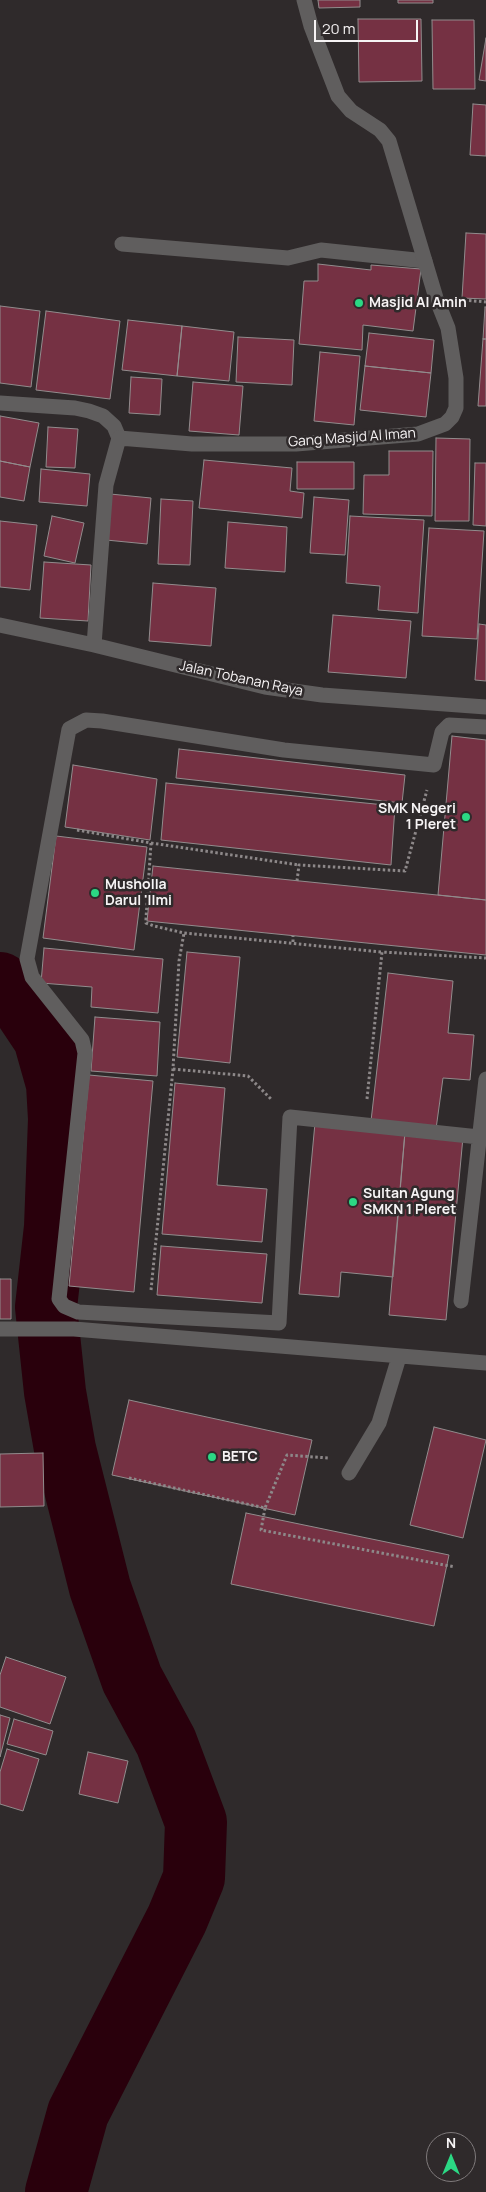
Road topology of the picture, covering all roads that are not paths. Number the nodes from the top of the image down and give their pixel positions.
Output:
1 (304, 0) edge
2 (122, 244) dead end
3 (425, 260) junction
4 (0, 403) edge
5 (119, 438) junction
6 (0, 626) edge
7 (94, 645) junction
8 (486, 707) edge
9 (486, 727) edge
10 (486, 1079) edge
11 (479, 1137) junction
12 (461, 1301) dead end
13 (1, 1329) edge
14 (399, 1357) junction
15 (486, 1363) edge
16 (349, 1473) dead end

1 - 3 street, Gang Masjid Al Iman
2 - 3 street
3 - 5 street, Gang Masjid Al Iman
4 - 5 street
5 - 7 street
6 - 7 street, Jalan Tobanan Raya
7 - 8 street, Jalan Tobanan Raya
9 - 11 street
10 - 11 street
11 - 12 street
13 - 14 street
14 - 15 street
14 - 16 street

